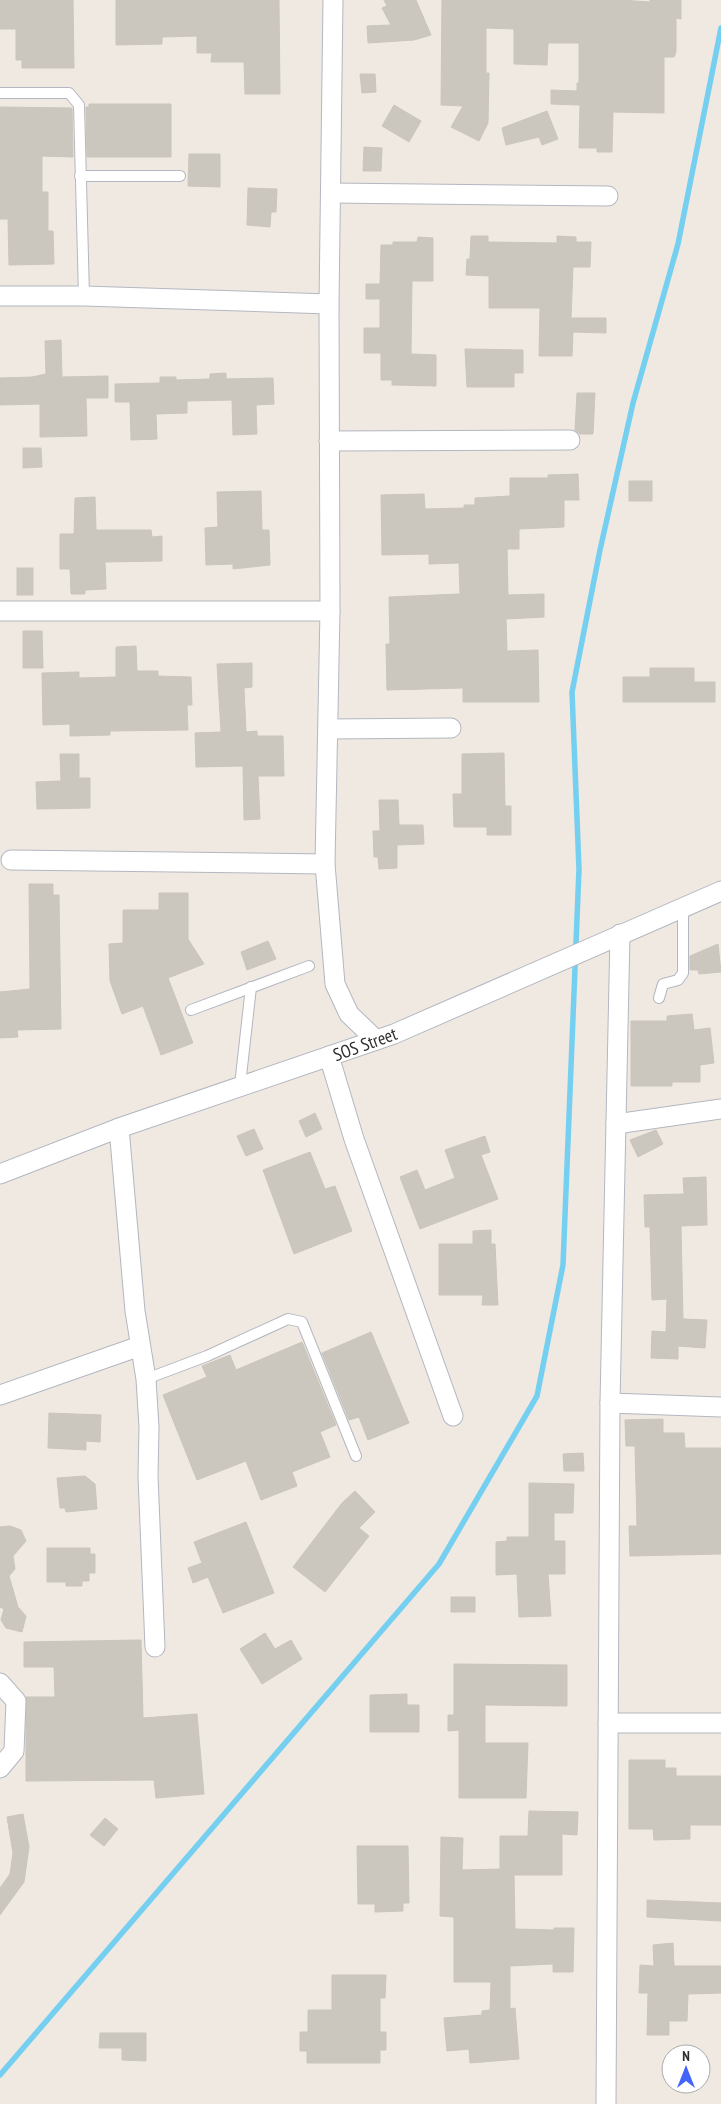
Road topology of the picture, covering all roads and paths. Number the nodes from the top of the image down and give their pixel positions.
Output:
1 (333, 0) edge
2 (0, 93) edge
3 (80, 176) junction
4 (180, 176) dead end
5 (331, 193) junction
6 (608, 196) dead end
7 (0, 296) edge
8 (84, 296) junction
9 (329, 304) junction
10 (570, 440) dead end
11 (329, 441) junction
12 (0, 611) edge
13 (330, 611) junction
14 (451, 728) dead end
15 (328, 729) junction
16 (11, 860) dead end
17 (326, 864) junction
18 (721, 891) edge
19 (683, 908) junction
20 (620, 934) junction
21 (309, 966) dead end
22 (251, 987) junction
23 (659, 998) dead end
24 (191, 1010) dead end
25 (376, 1040) junction
26 (330, 1056) junction
27 (240, 1085) junction
28 (721, 1109) edge
29 (616, 1124) junction
30 (119, 1128) junction
31 (0, 1174) edge
32 (140, 1346) junction
33 (146, 1379) junction
34 (0, 1395) edge
35 (610, 1403) junction
36 (721, 1407) edge
37 (453, 1416) dead end
38 (356, 1456) dead end
39 (155, 1647) dead end
40 (0, 1683) edge
41 (608, 1723) junction
42 (721, 1723) edge
43 (0, 1768) edge
44 (606, 2104) edge

1 - 5 street
2 - 3 lane
3 - 4 lane
3 - 8 lane
5 - 6 street
5 - 9 street
7 - 8 street
8 - 9 street
9 - 11 street
10 - 11 street
11 - 13 street
12 - 13 street
13 - 15 street
14 - 15 street
15 - 17 street
16 - 17 street
17 - 25 street
18 - 19 street, SOS Street
19 - 20 street, SOS Street
19 - 23 lane
20 - 25 street, SOS Street
20 - 29 street
21 - 22 lane
22 - 24 lane
22 - 27 lane
25 - 26 street, SOS Street
26 - 27 street, SOS Street
26 - 37 street
27 - 30 street, SOS Street
28 - 29 street
29 - 35 street
30 - 31 street, SOS Street
30 - 32 street
32 - 33 street
32 - 34 street
33 - 38 lane
33 - 39 street
35 - 36 street
35 - 41 street
40 - 43 street
41 - 42 street
41 - 44 street

